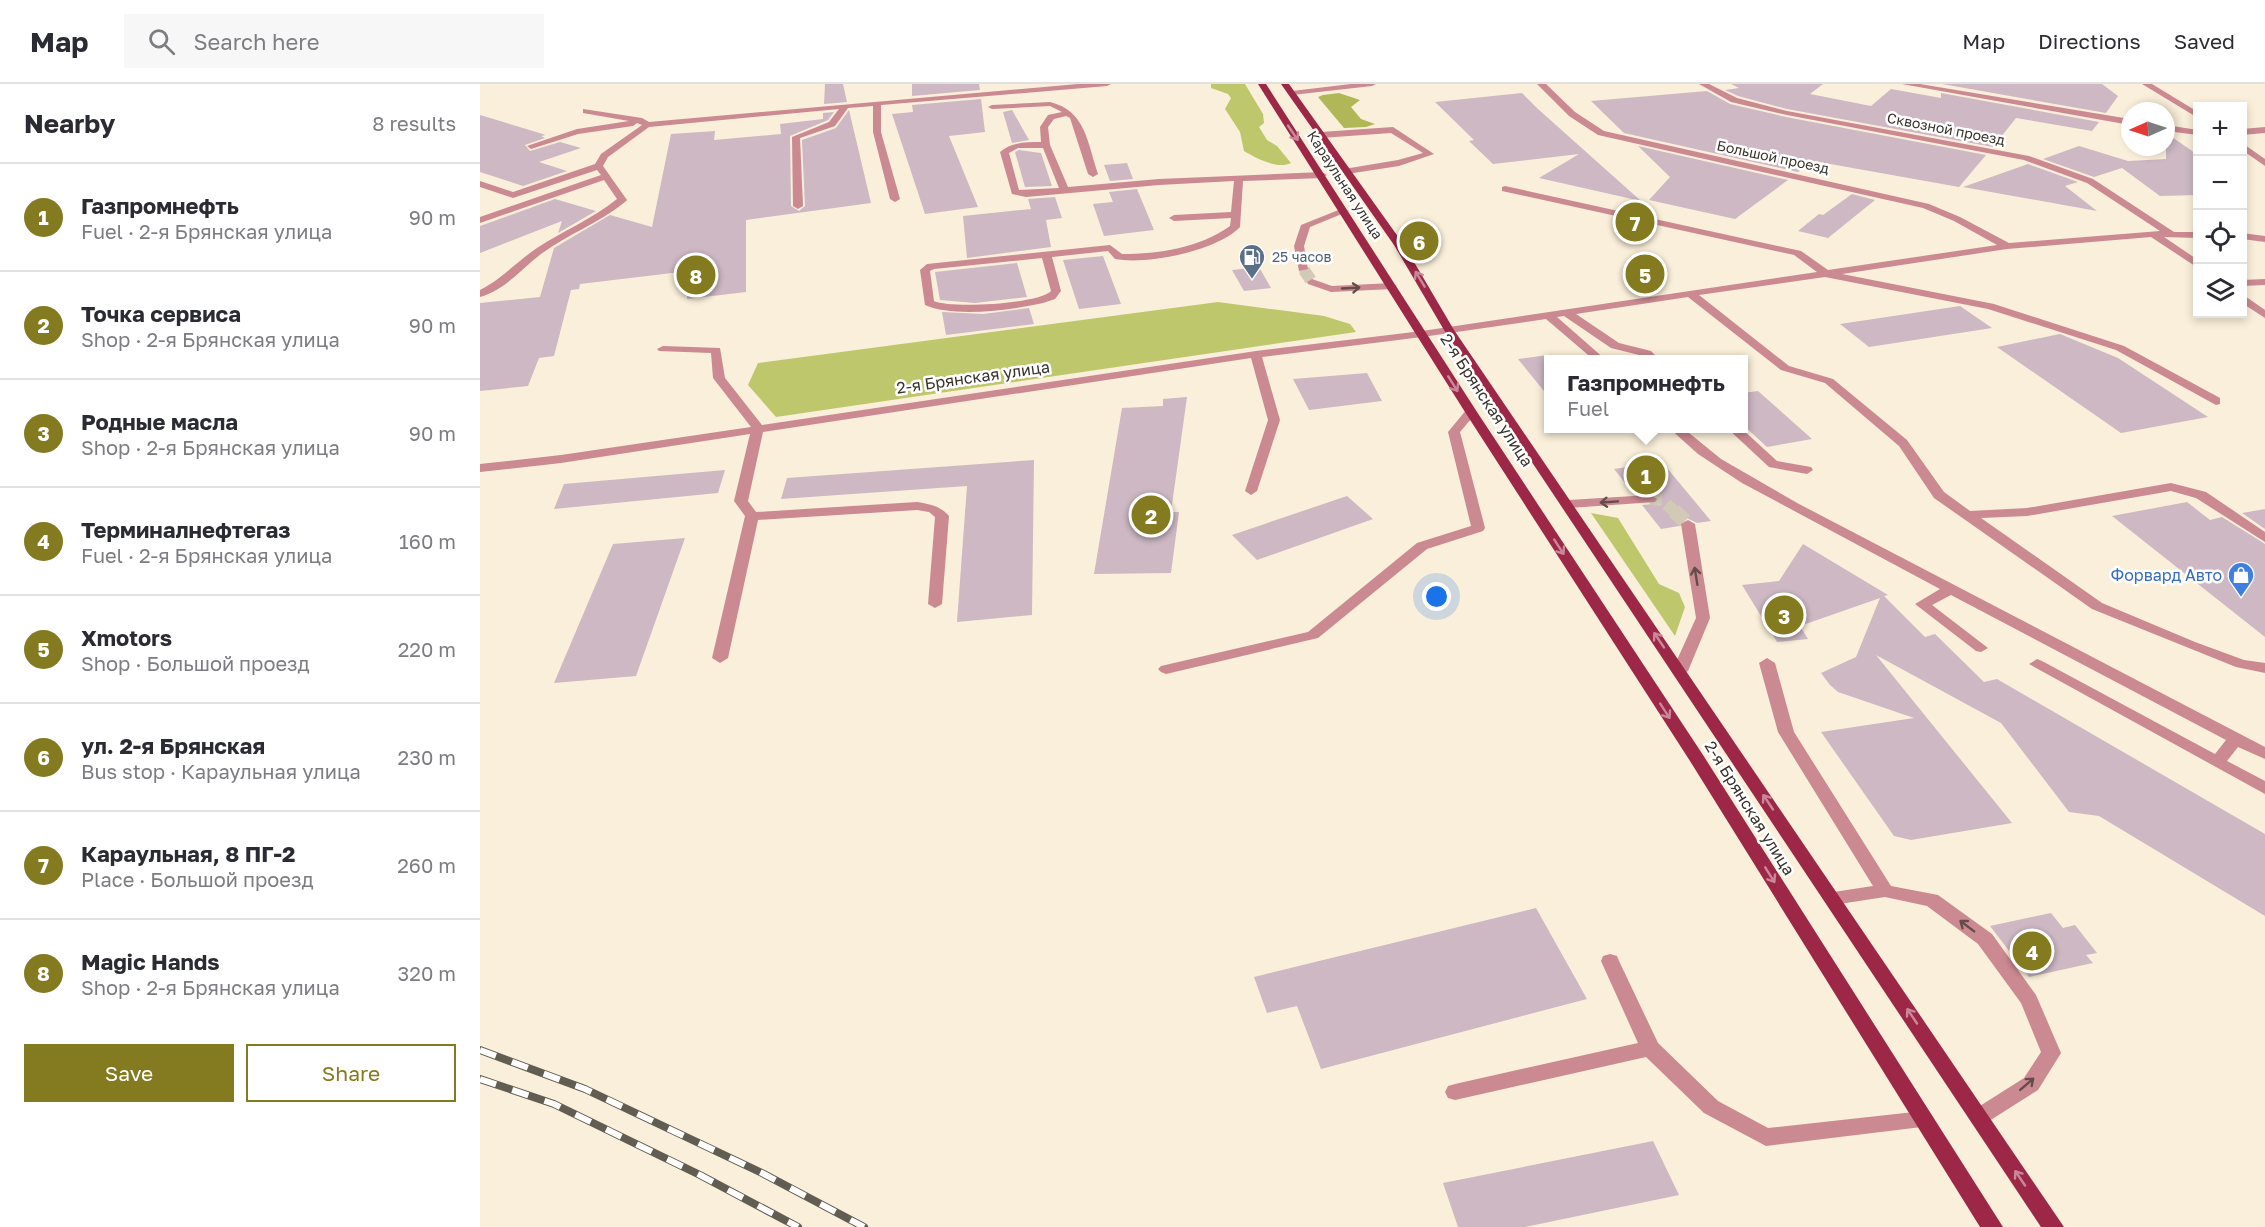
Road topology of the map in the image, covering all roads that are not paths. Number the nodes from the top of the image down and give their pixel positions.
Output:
1 (1107, 84) edge
2 (1262, 84) edge
3 (1285, 84) edge
4 (1374, 84) edge
5 (1541, 84) edge
6 (1703, 84) edge
7 (1906, 84) edge
8 (2146, 84) edge
9 (1292, 93) junction
10 (877, 103) junction
11 (845, 106) junction
12 (992, 106) dead end
13 (586, 111) dead end
14 (1067, 113) junction
15 (2193, 113) edge
16 (2121, 120) edge
17 (645, 123) junction
18 (2175, 129) edge
19 (2265, 130) edge
20 (2193, 132) edge
21 (2247, 132) edge
22 (1321, 135) junction
23 (1046, 145) junction
24 (531, 146) dead end
25 (2247, 149) edge
26 (2265, 163) edge
27 (599, 166) junction
28 (1347, 171) junction
29 (1093, 174) dead end
30 (1322, 175) junction
31 (608, 177) junction
32 (1239, 179) junction
33 (480, 184) edge
34 (1505, 189) dead end
35 (1064, 190) junction
36 (513, 195) junction
37 (895, 199) dead end
38 (528, 202) junction
39 (798, 206) dead end
40 (1344, 212) junction
41 (1237, 215) junction
42 (1174, 218) dead end
43 (480, 220) edge
44 (2153, 234) junction
45 (2171, 234) junction
46 (2193, 235) edge
47 (2247, 237) edge
48 (2265, 239) edge
49 (2007, 246) junction
50 (1046, 255) junction
51 (2197, 264) edge
52 (1303, 268) tunnel mouth
53 (1827, 274) junction
54 (1312, 282) tunnel mouth
55 (2247, 282) edge
56 (2265, 282) edge
57 (1392, 286) junction
58 (480, 294) edge
59 (1692, 295) junction
60 (2247, 301) edge
61 (1566, 312) junction
62 (1547, 314) junction
63 (2265, 315) edge
64 (1449, 330) junction
65 (1422, 334) junction
66 (663, 349) dead end
67 (1256, 354) junction
68 (1595, 355) edge
69 (1649, 355) edge
70 (2217, 401) dead end
71 (1471, 412) junction
72 (758, 428) junction
73 (1679, 433) edge
74 (1738, 433) edge
75 (480, 468) edge
76 (1808, 470) dead end
77 (1251, 491) dead end
78 (1650, 499) tunnel mouth
79 (1569, 504) junction
80 (1965, 514) junction
81 (752, 516) junction
82 (1688, 524) tunnel mouth
83 (2265, 538) edge
84 (1952, 589) junction
85 (935, 604) dead end
86 (1981, 648) dead end
87 (720, 658) dead end
88 (1767, 663) dead end
89 (2037, 664) dead end
90 (1166, 669) dead end
91 (2265, 669) edge
92 (1680, 671) junction
93 (2236, 739) junction
94 (2265, 754) edge
95 (2217, 762) junction
96 (2265, 788) edge
97 (1885, 891) junction
98 (1833, 898) junction
99 (1610, 961) dead end
100 (1650, 1048) junction
101 (1455, 1092) dead end
102 (1979, 1118) junction
103 (1923, 1120) junction
104 (1992, 1227) edge
105 (2053, 1227) edge

1 - 10 street
2 -> 30 main road, Караульная улица
3 - 9 main road, Караульная улица
4 - 9 street
5 - 49 street, Большой проезд
6 - 45 street, Сквозной проезд
7 - 16 street
8 - 15 street
9 - 22 main road, Караульная улица
10 - 11 street
10 - 37 street
11 - 17 street
11 - 39 street
12 - 14 street
13 - 17 street
14 - 23 street
14 - 29 street
17 - 24 street
17 - 27 street
18 - 20 street
19 - 21 street
22 - 28 main road, Караульная улица
22 - 28 street
23 - 35 street
23 - 35 street
25 - 26 street
27 - 31 street
27 - 36 street
64 -> 28 main road, Караульная улица
30 - 32 street
30 - 40 main road, Караульная улица
31 - 38 street
31 - 58 street
32 - 35 street
32 - 41 street
33 - 36 street
34 - 53 street
36 - 38 street
38 - 43 street
40 - 52 street
40 - 57 main road, Караульная улица
41 - 42 street
41 - 50 street
44 - 45 street
44 - 49 street
44 - 51 street
45 - 46 street
47 - 48 street
49 - 53 street
50 - 50 street
53 - 59 street
53 - 70 street
54 -> 57 street
55 - 56 street
57 - 65 main road, Караульная улица
59 - 61 street
59 - 80 street
60 - 63 street
61 - 62 street
61 - 69 street
62 - 64 street
62 - 68 street
64 - 65 street
64 - 79 main road, 2-я Брянская улица
65 - 67 street, 2-я Брянская улица
65 -> 71 main road, 2-я Брянская улица
66 - 72 street
67 - 72 street, 2-я Брянская улица
67 - 77 street
71 - 90 street
71 -> 103 main road, 2-я Брянская улица
72 - 75 street, 2-я Брянская улица
72 - 81 street
73 - 84 street
74 - 76 street
78 -> 79 street
92 -> 79 main road, 2-я Брянская улица
80 - 83 street
80 - 91 street
81 - 85 street
81 - 87 street
92 -> 82 street
84 - 86 street
84 - 93 street
88 - 97 street
89 - 95 street
98 -> 92 main road, 2-я Брянская улица
93 - 94 street
93 - 95 street
95 - 96 street
97 - 98 street
102 -> 97 street
102 -> 98 main road, 2-я Брянская улица
99 - 100 street
100 - 101 street
100 - 103 street
105 -> 102 main road, 2-я Брянская улица
103 - 104 main road, 2-я Брянская улица

